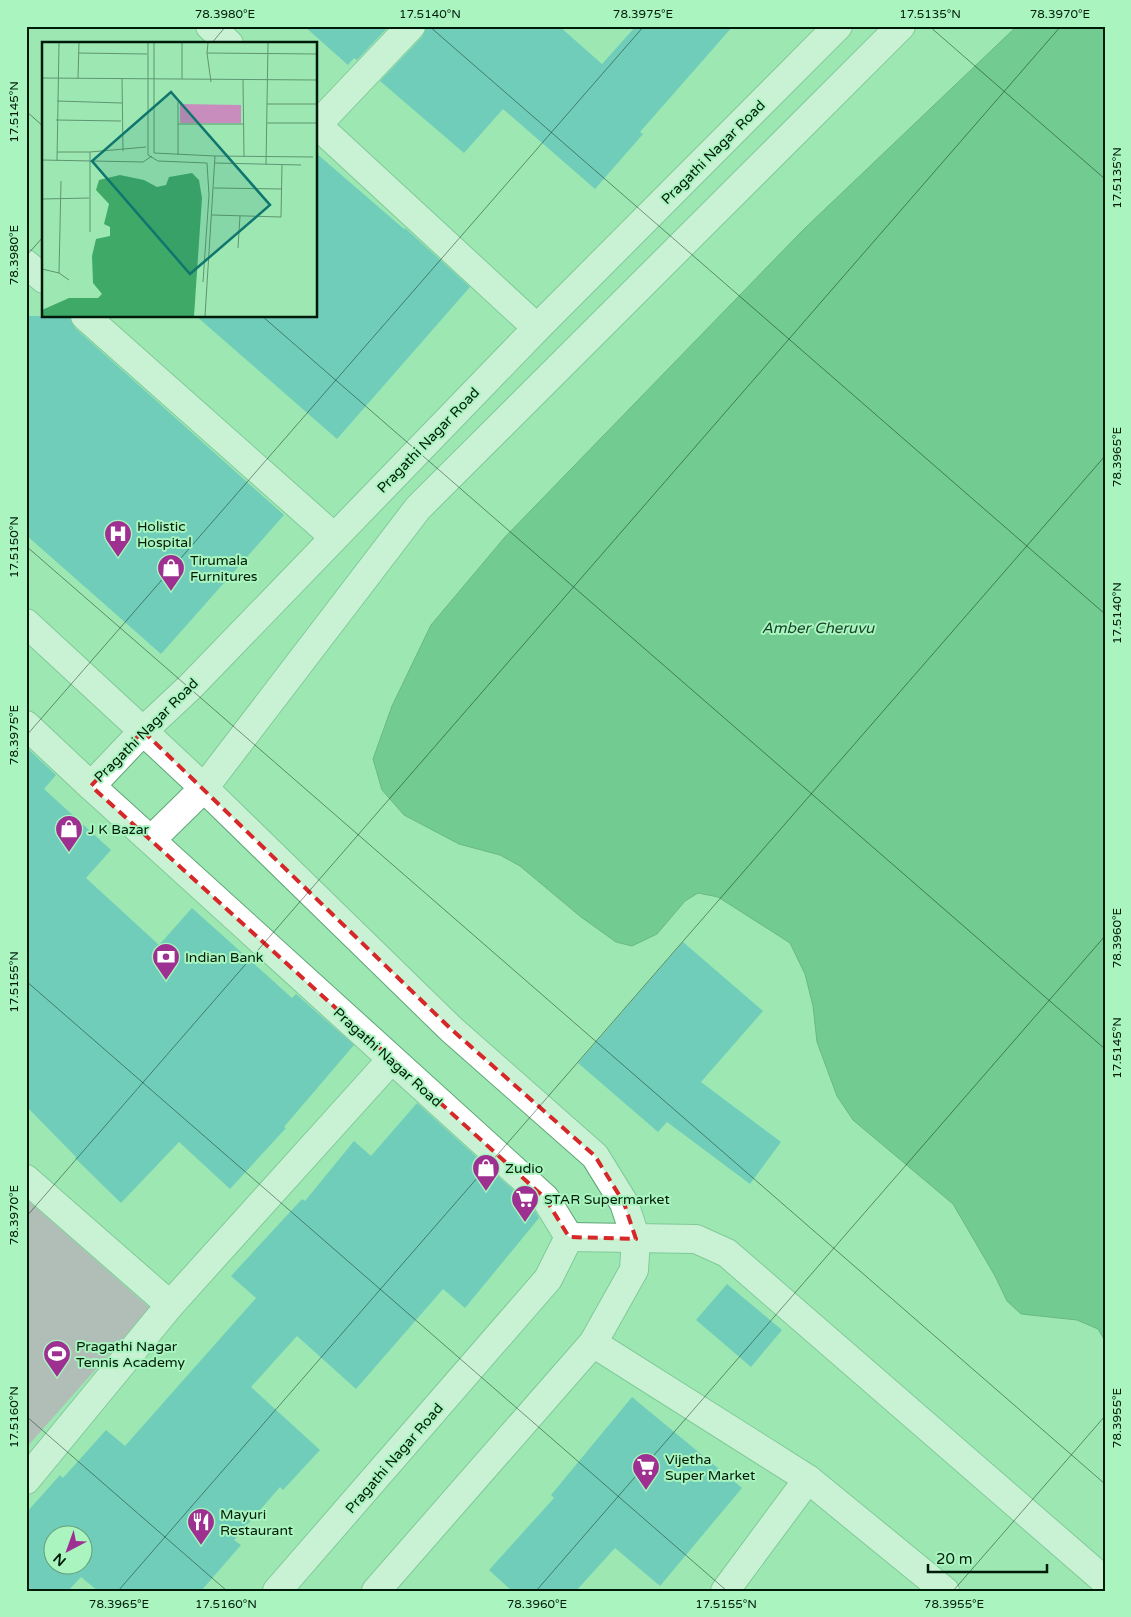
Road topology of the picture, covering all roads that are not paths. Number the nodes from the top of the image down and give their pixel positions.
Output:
1 (210, 26) edge
2 (411, 26) edge
3 (838, 26) edge
4 (901, 26) edge
5 (227, 42) edge
6 (318, 124) edge
7 (318, 126) edge
8 (26, 264) edge
9 (42, 278) edge
10 (87, 318) edge
11 (537, 328) junction
12 (334, 537) junction
13 (26, 623) edge
14 (26, 725) edge
15 (143, 731) junction
16 (91, 786) junction
17 (204, 788) junction
18 (152, 839) junction
19 (391, 1060) junction
20 (26, 1179) edge
21 (569, 1237) junction
22 (636, 1239) junction
23 (170, 1305) junction
24 (593, 1343) junction
25 (26, 1480) edge
26 (808, 1480) junction
27 (1105, 1581) edge
28 (277, 1591) edge
29 (376, 1591) edge
30 (725, 1591) edge
31 (946, 1591) edge

1 - 5 main road
2 - 6 main road
3 - 11 main road, Pragathi Nagar Road
4 - 17 main road
7 - 11 main road
8 - 9 main road
10 - 12 main road
11 - 12 main road, Pragathi Nagar Road
12 - 15 main road, Pragathi Nagar Road
13 - 15 main road
14 - 16 main road
15 - 16 main road, Pragathi Nagar Road
15 - 17 main road
16 - 18 main road, Pragathi Nagar Road
17 - 18 main road
17 - 22 main road
18 - 19 main road, Pragathi Nagar Road
19 - 21 main road, Pragathi Nagar Road
19 - 23 main road
20 - 23 main road
21 - 22 main road
21 - 28 main road, Pragathi Nagar Road
22 - 24 main road
22 - 27 main road
23 - 25 main road
24 - 26 main road
24 - 29 main road
26 - 30 main road
26 - 31 main road

